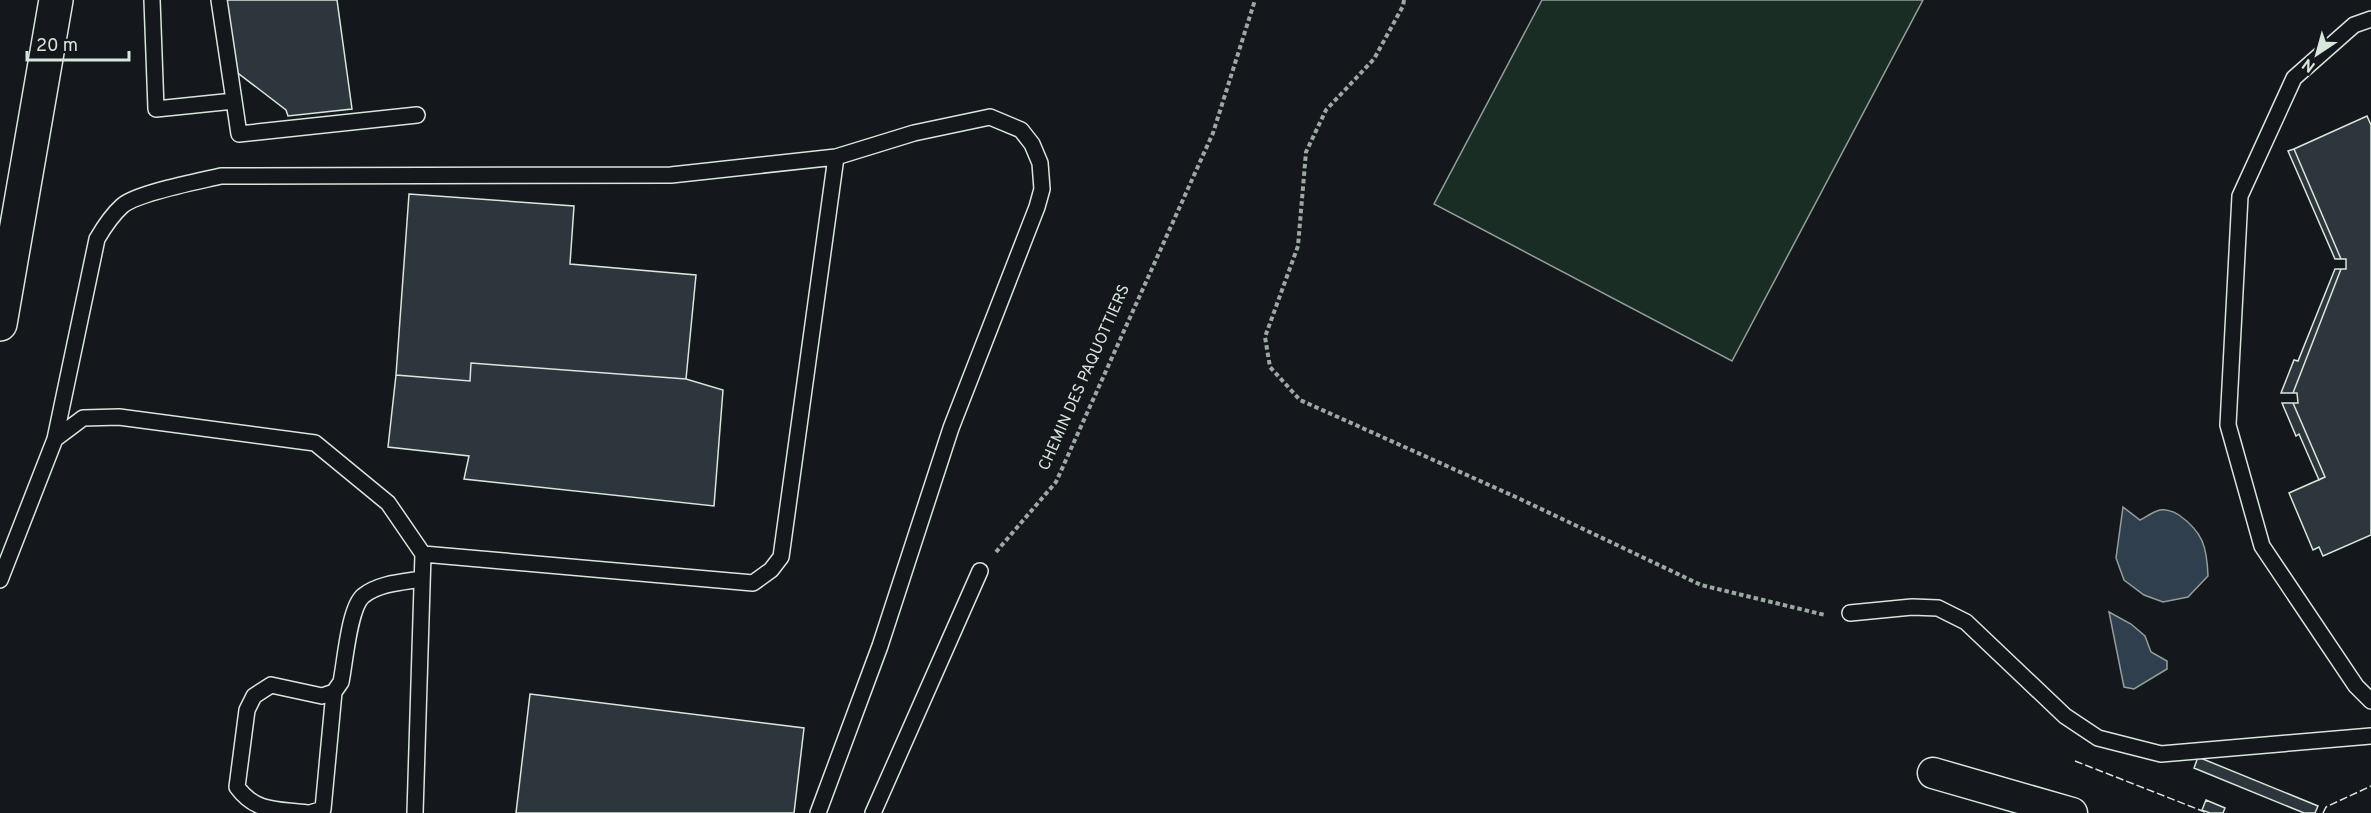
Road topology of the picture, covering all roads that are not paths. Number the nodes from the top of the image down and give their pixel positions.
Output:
1 (56, 0) edge
2 (152, 0) edge
3 (219, 0) edge
4 (2371, 19) edge
5 (234, 101) junction
6 (417, 115) dead end
7 (836, 157) junction
8 (0, 324) edge
9 (55, 439) junction
10 (423, 555) junction
11 (980, 571) road end
12 (422, 579) junction
13 (0, 580) edge
14 (1850, 613) road end
15 (334, 692) junction
16 (2371, 701) edge
17 (2371, 736) edge
18 (1933, 773) dead end
19 (309, 813) edge
20 (415, 813) edge
21 (819, 813) edge
22 (873, 813) edge
23 (2072, 813) edge

1 - 8 main road
2 - 5 lane
3 - 5 lane
4 - 16 lane
5 - 6 lane
7 - 9 lane
7 - 10 lane
7 - 21 lane
9 - 10 lane
9 - 13 lane
10 - 12 lane
11 - 22 lane
12 - 15 lane
12 - 20 lane
14 - 17 lane
15 - 19 lane
15 - 19 lane
18 - 23 street

